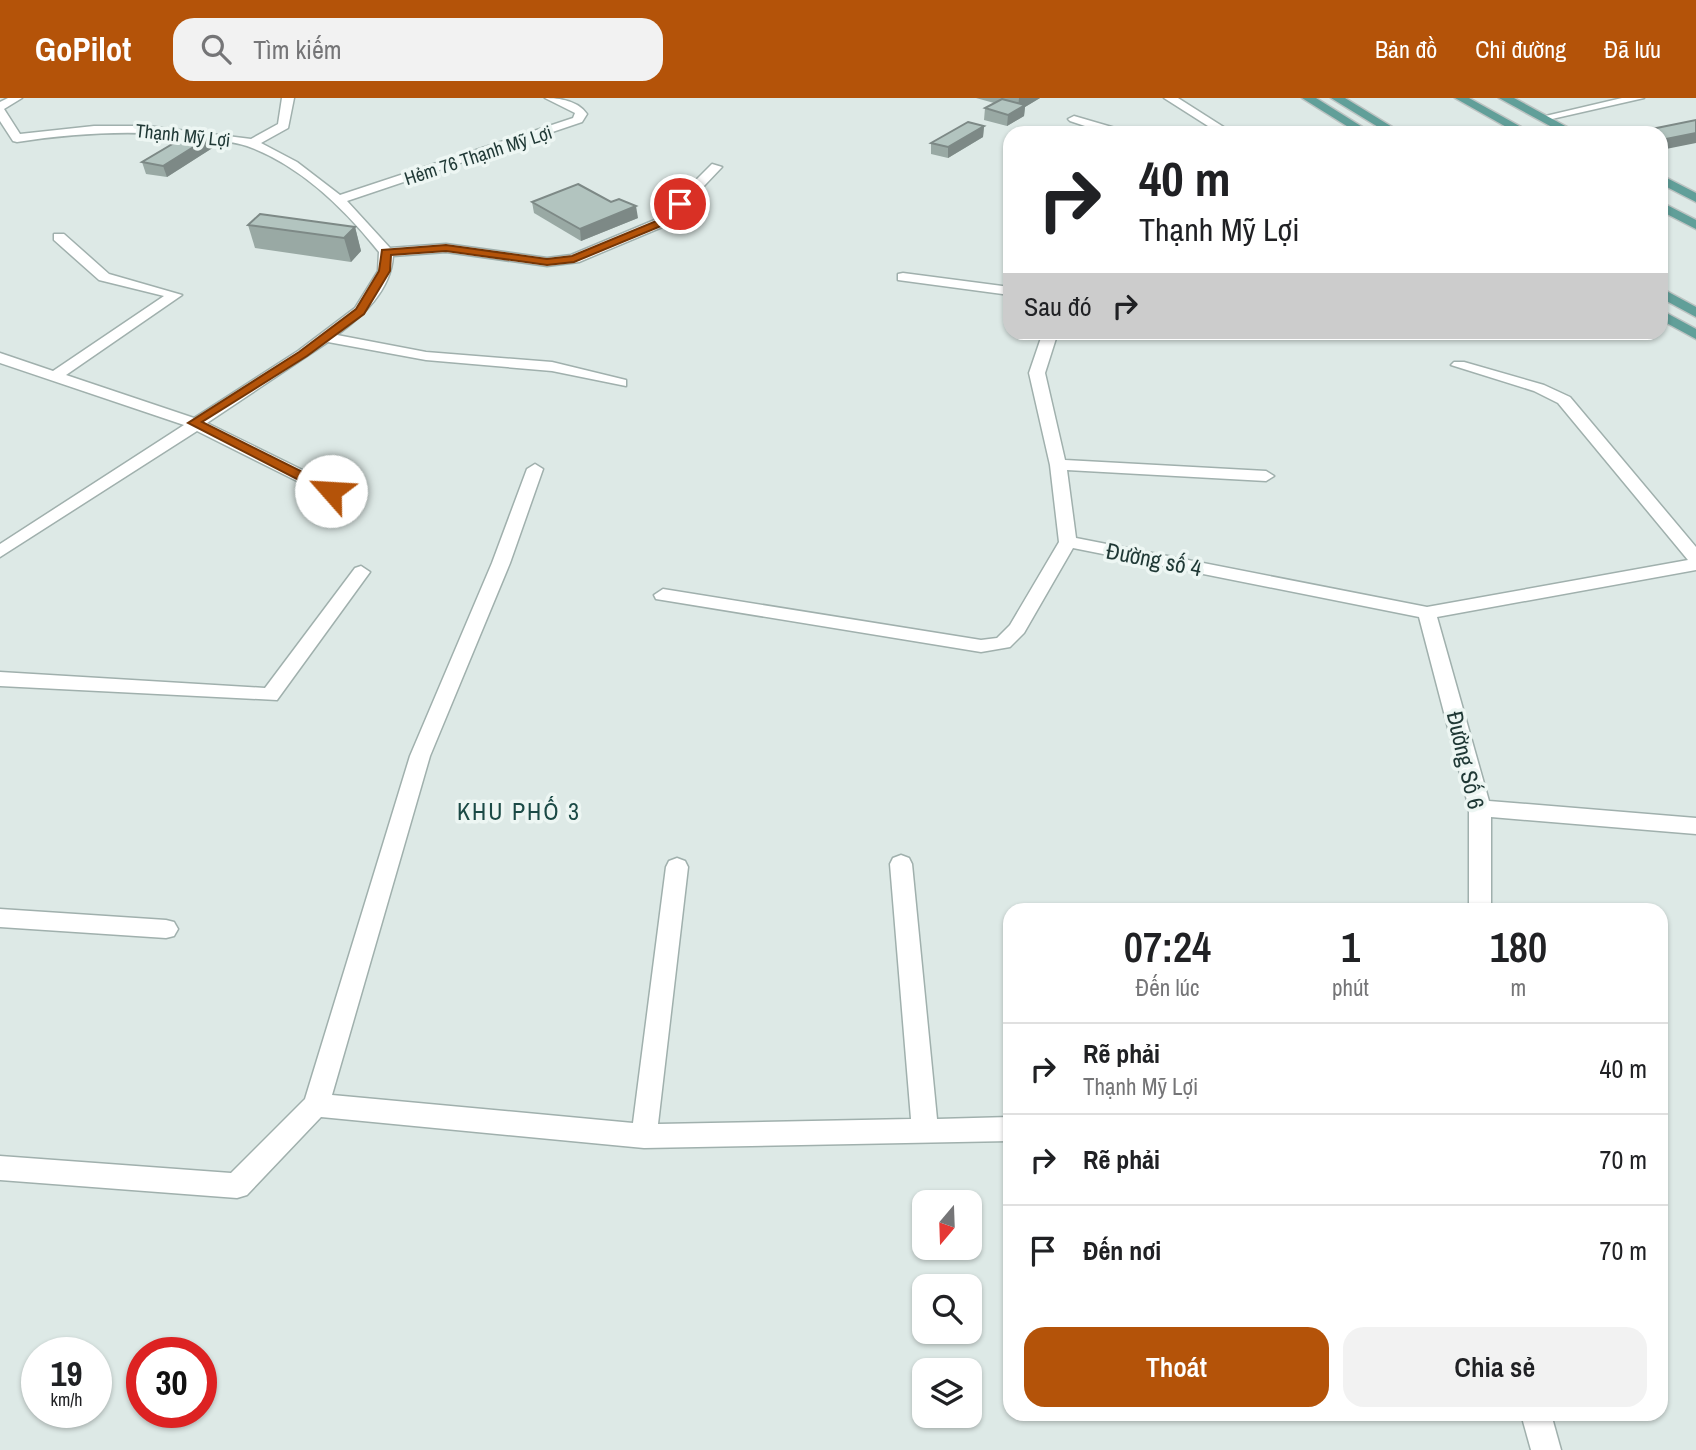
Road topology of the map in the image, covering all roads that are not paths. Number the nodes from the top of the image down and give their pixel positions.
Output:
1 (16, 98) edge
2 (288, 98) edge
3 (551, 98) edge
4 (1170, 98) edge
5 (1308, 98) edge
6 (1338, 98) edge
7 (1461, 98) edge
8 (1505, 98) edge
9 (1638, 98) edge
10 (0, 110) edge
11 (1543, 118) junction
12 (1074, 119) dead end
13 (1096, 126) edge
14 (1216, 126) edge
15 (1354, 126) edge
16 (1384, 126) edge
17 (1513, 126) edge
18 (1558, 126) edge
19 (253, 144) junction
20 (716, 167) dead end
21 (1668, 183) edge
22 (1696, 198) edge
23 (338, 200) junction
24 (1668, 210) edge
25 (1696, 225) edge
26 (59, 237) dead end
27 (386, 252) junction
28 (902, 277) dead end
29 (1003, 290) edge
30 (1668, 296) edge
31 (1696, 313) edge
32 (1668, 318) edge
33 (1696, 335) edge
34 (326, 337) junction
35 (1048, 340) edge
36 (0, 358) edge
37 (1459, 365) dead end
38 (55, 376) junction
39 (621, 383) dead end
40 (194, 423) junction
41 (1058, 465) junction
42 (535, 469) dead end
43 (1266, 476) dead end
44 (331, 491) dead end
45 (1068, 542) junction
46 (0, 552) edge
47 (1696, 558) edge
48 (1696, 564) edge
49 (361, 572) dead end
50 (663, 595) dead end
51 (1427, 613) junction
52 (0, 679) edge
53 (1480, 808) junction
54 (1696, 826) edge
55 (901, 864) dead end
56 (677, 867) dead end
57 (1480, 903) edge
58 (0, 918) edge
59 (166, 929) dead end
60 (316, 1105) junction
61 (1003, 1129) edge
62 (925, 1130) junction
63 (643, 1136) junction
64 (0, 1168) edge
65 (1537, 1421) edge
66 (1546, 1450) edge

1 - 10 street
2 - 19 street
3 - 23 street, Hẻm 76 Thạnh Mỹ Lợi
4 - 14 street
5 - 15 main road
6 - 16 main road
7 - 17 main road
8 - 11 main road
9 - 11 street
10 - 19 street, Thạnh Mỹ Lợi
11 - 18 main road
12 - 13 street
19 - 23 street, Thạnh Mỹ Lợi
20 - 27 street
21 - 22 main road
23 - 27 street, Thạnh Mỹ Lợi
24 - 25 main road
26 - 38 street
27 - 34 street
28 - 29 street
30 - 31 main road
32 - 33 main road
34 - 39 street
34 - 40 street
35 - 41 street
36 - 38 street
37 - 47 street
38 - 40 street
40 - 44 street
40 - 46 street
41 - 43 street
41 - 45 street
42 - 60 street
45 - 50 street
45 - 51 street, Đường số 4
48 - 51 street, Đường số 4
49 - 52 street
51 - 53 street, Đường Số 6
53 - 54 street
53 - 57 street, Đường Số 6
55 - 62 street
56 - 63 street
58 - 59 street
60 - 63 street
60 - 64 street
61 - 62 street
62 - 63 street
65 - 66 street

